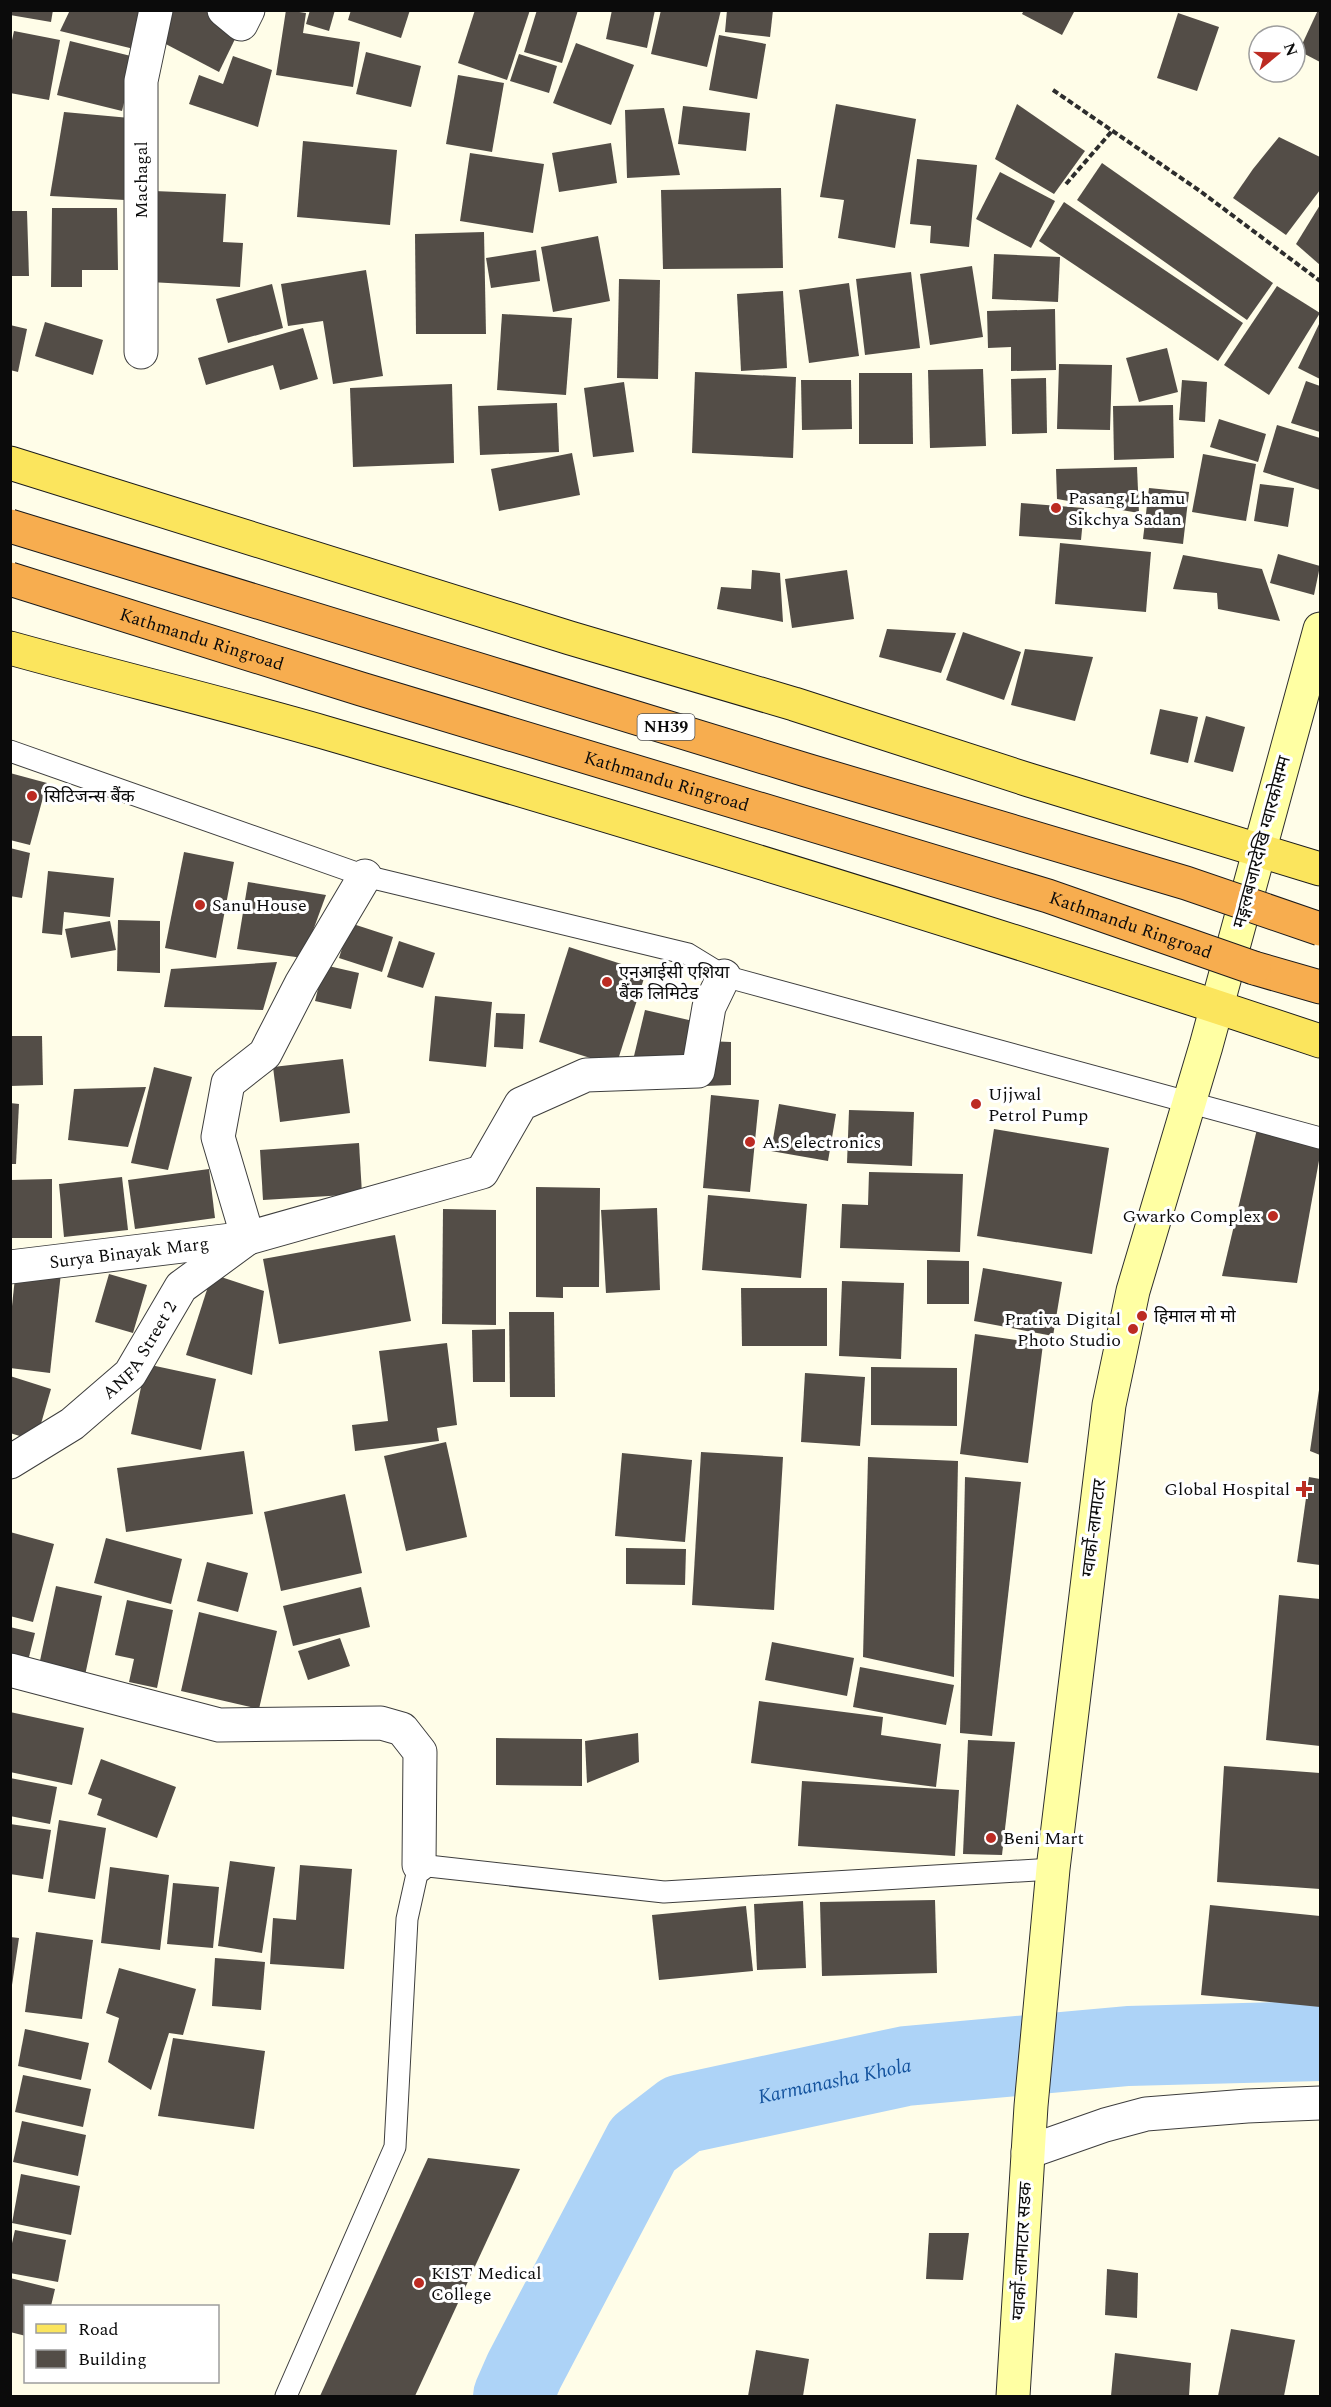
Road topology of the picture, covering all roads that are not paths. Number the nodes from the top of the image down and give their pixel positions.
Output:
1 (156, 10) edge
2 (224, 10) edge
3 (248, 10) edge
4 (141, 352) dead end
5 (10, 463) edge
6 (10, 526) edge
7 (10, 579) edge
8 (1320, 629) edge
9 (10, 648) edge
10 (10, 751) edge
11 (1261, 849) junction
12 (1320, 869) edge
13 (365, 876) junction
14 (1320, 929) edge
15 (724, 976) junction
16 (1320, 987) edge
17 (1217, 1006) junction
18 (1320, 1041) edge
19 (1189, 1103) junction
20 (1320, 1138) edge
21 (248, 1238) junction
22 (10, 1267) edge
23 (10, 1461) edge
24 (10, 1670) edge
25 (419, 1865) junction
26 (1053, 1869) junction
27 (1320, 2103) edge
28 (1031, 2106) joint
29 (1028, 2152) junction
30 (286, 2397) edge
31 (1013, 2397) edge

1 - 4 street, Machagal
2 - 3 street
5 - 11 main road
6 - 14 highway, NH39, bridge
7 - 16 highway, Kathmandu Ringroad, bridge
8 - 11 main road, मङ्गलबजारदेखि ग्वारकोसम्म
9 - 17 main road
10 - 13 lane
11 - 12 main road
11 - 17 main road, मङ्गलबजारदेखि ग्वारकोसम्म
13 - 15 lane
13 - 21 street
15 - 19 lane
15 - 21 street
17 - 18 main road
17 - 19 main road, मङ्गलबजारदेखि ग्वारकोसम्म
19 - 20 lane
19 - 26 main road, ग्वार्को-लामाटार
21 - 22 street, Surya Binayak Marg
21 - 23 street, ANFA Street 2
24 - 25 street
25 - 26 lane
25 - 30 lane
26 - 28 main road, ग्वार्को-लामाटार
27 - 29 street
28 - 29 main road, ग्वार्को-लामाटार सडक
29 - 31 main road, ग्वार्को-लामाटार सडक

